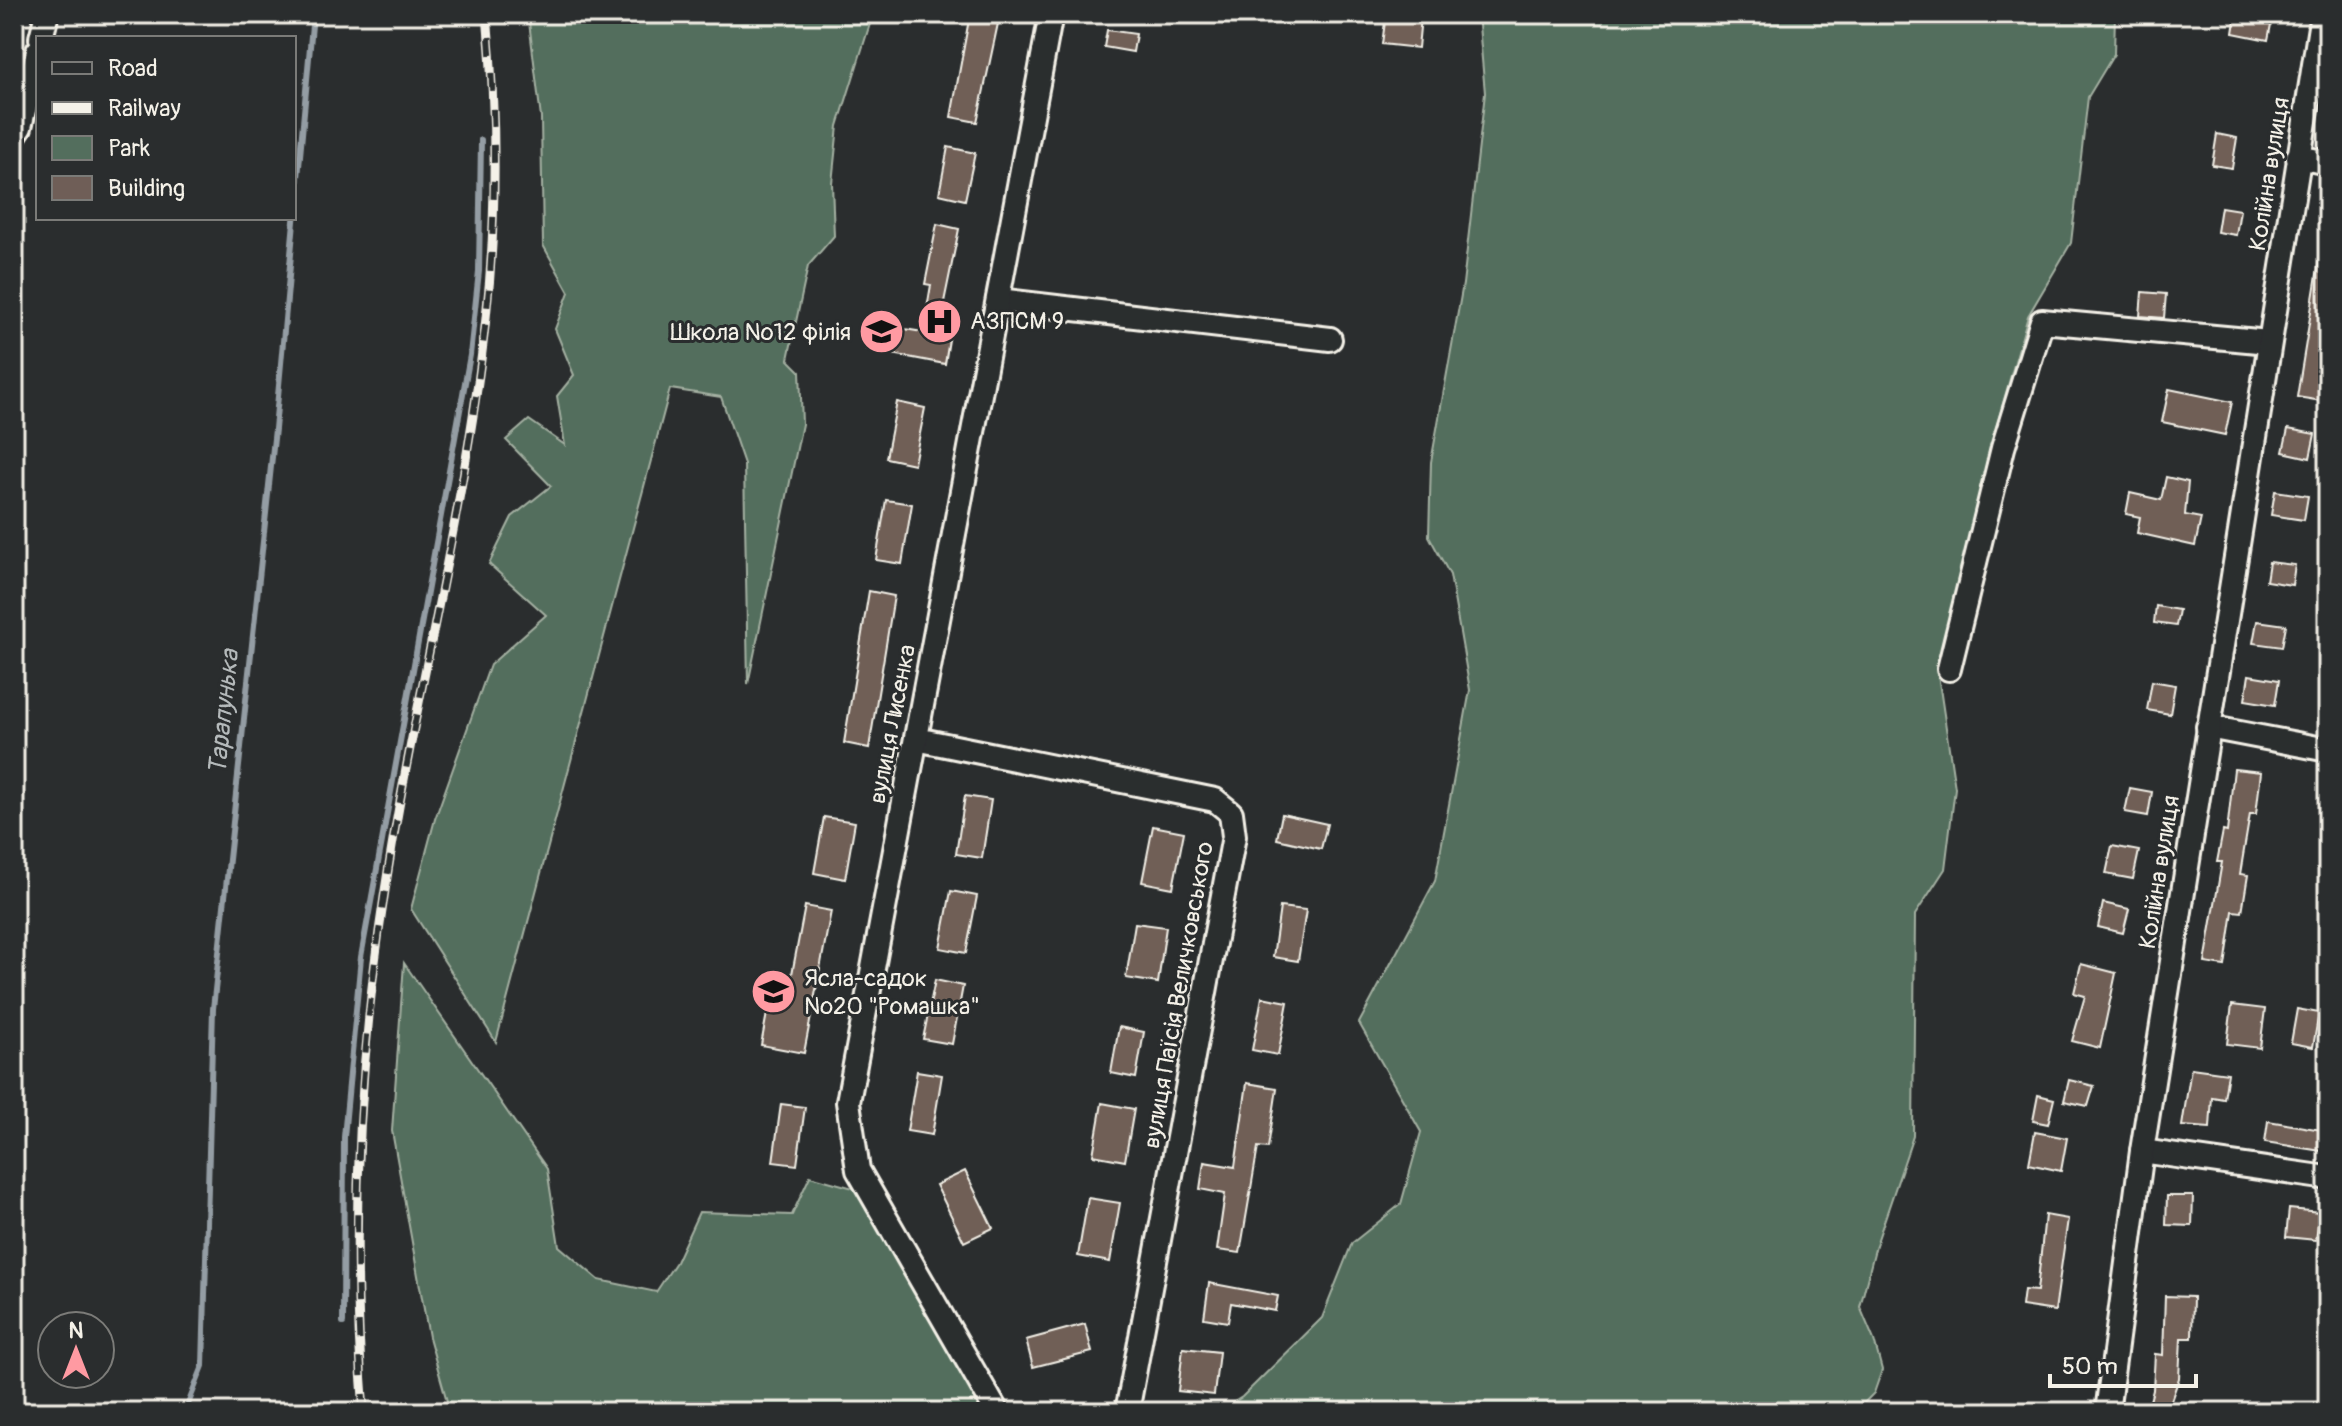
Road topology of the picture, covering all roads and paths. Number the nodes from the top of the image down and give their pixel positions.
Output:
1 (47, 14) edge
2 (1051, 14) edge
3 (2322, 14) edge
4 (42, 36) edge
5 (36, 59) edge
6 (14, 136) edge
7 (2298, 157) junction
8 (2328, 163) edge
9 (998, 300) junction
10 (1330, 339) dead end
11 (2269, 342) junction
12 (1949, 669) dead end
13 (2208, 727) junction
14 (916, 739) junction
15 (2328, 750) edge
16 (2142, 1151) junction
17 (2328, 1178) edge
18 (997, 1412) edge
19 (1127, 1412) edge
20 (2107, 1412) edge

1 - 4 street
2 - 9 street, вулиця Лисенка
3 - 7 street, Колійна вулиця
5 - 6 street
7 - 8 street
7 - 11 street, Колійна вулиця
9 - 10 street
9 - 14 street, вулиця Лисенка
11 - 12 street
11 - 13 street, Колійна вулиця
13 - 15 street
13 - 16 street, Колійна вулиця
14 - 18 street, вулиця Лисенка
14 - 19 street, вулиця Паїсія Величковського
16 - 17 street
16 - 20 street, Колійна вулиця

